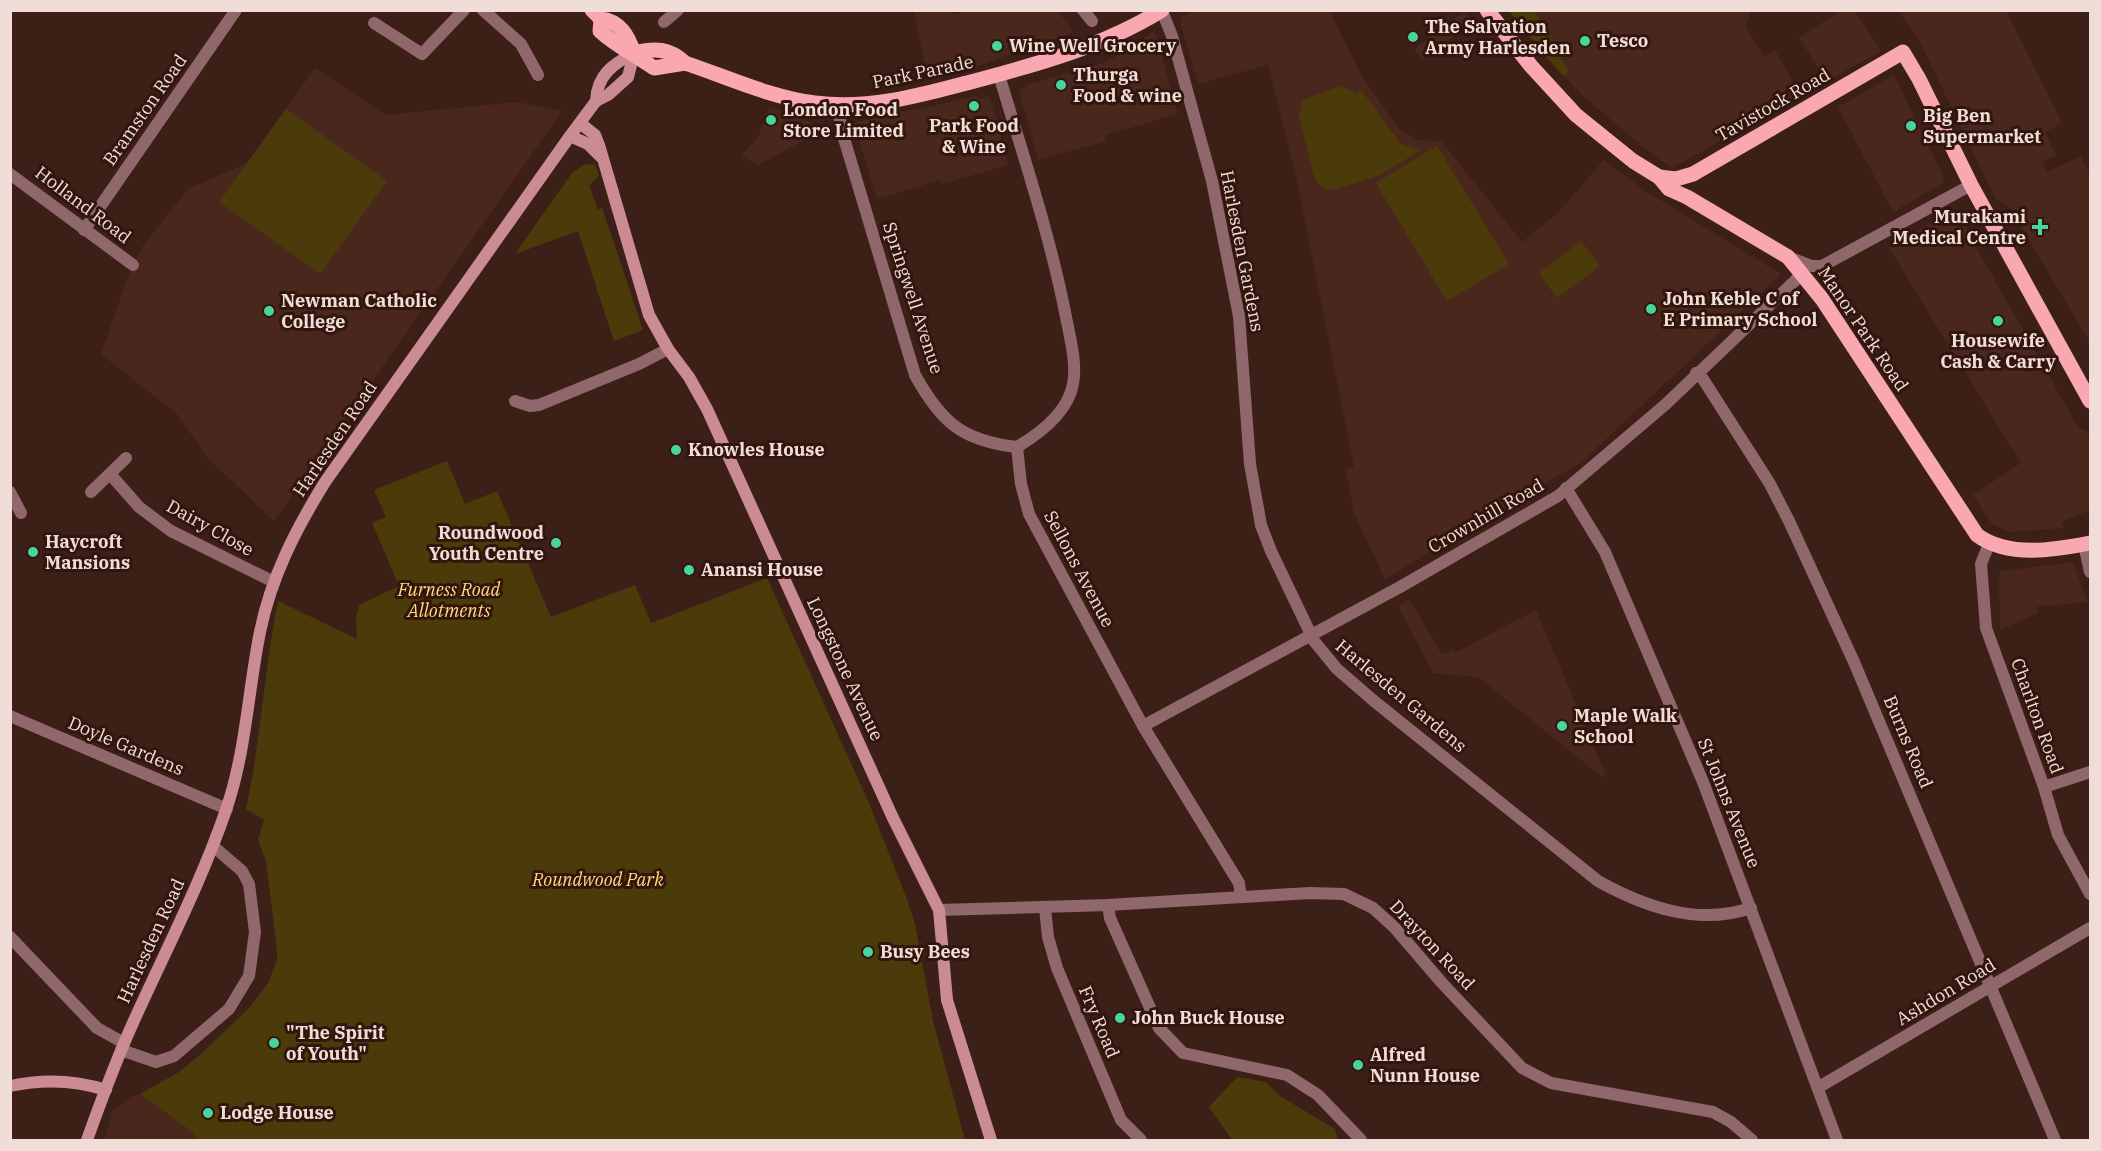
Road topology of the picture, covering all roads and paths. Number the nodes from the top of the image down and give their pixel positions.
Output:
1 (236, 10) edge
2 (465, 10) edge
3 (483, 10) edge
4 (678, 10) edge
5 (1083, 10) edge
6 (1487, 10) edge
7 (1162, 11) edge
8 (596, 15) edge
9 (1092, 21) dead end
10 (664, 22) dead end
11 (374, 23) dead end
12 (634, 53) junction
13 (685, 63) junction
14 (538, 75) dead end
15 (999, 75) junction
16 (597, 100) junction
17 (837, 105) junction
18 (580, 123) junction
19 (570, 136) junction
20 (602, 158) junction
21 (10, 174) edge
22 (1693, 174) junction
23 (1659, 177) junction
24 (1971, 185) junction
25 (1688, 197) junction
26 (84, 230) junction
27 (1788, 257) junction
28 (133, 265) dead end
29 (1802, 274) junction
30 (668, 349) junction
31 (1696, 373) junction
32 (515, 401) dead end
33 (2091, 401) edge
34 (1017, 447) junction
35 (126, 458) dead end
36 (110, 474) junction
37 (1566, 488) junction
38 (10, 492) edge
39 (91, 492) dead end
40 (21, 513) dead end
41 (1989, 544) junction
42 (2087, 544) edge
43 (2091, 572) edge
44 (274, 582) junction
45 (1311, 635) junction
46 (10, 716) edge
47 (1143, 726) junction
48 (2091, 772) edge
49 (2044, 787) junction
50 (227, 809) junction
51 (213, 846) junction
52 (2091, 894) edge
53 (1241, 897) junction
54 (1108, 905) junction
55 (1045, 908) junction
56 (1751, 908) junction
57 (939, 910) junction
58 (2091, 928) edge
59 (10, 937) edge
60 (1989, 987) junction
61 (123, 1046) junction
62 (10, 1086) edge
63 (1819, 1087) junction
64 (106, 1090) junction
65 (87, 1140) edge
66 (991, 1140) edge
67 (1141, 1140) edge
68 (1360, 1140) edge
69 (1752, 1140) edge
70 (1837, 1140) edge
71 (2055, 1140) edge

1 - 26 street, Bramston Road
2 - 11 street
3 - 14 street
4 - 10 street
5 - 9 street
6 - 23 main road, Manor Park Road
7 - 15 main road, Park Parade
7 - 45 street, Harlesden Gardens
8 - 12 main road
12 - 13 main road, Park Parade
12 - 13 main road, Park Parade
12 - 16 street, Harlesden Road
12 - 16 street, Harlesden Road
13 - 17 main road, Park Parade
15 - 17 main road, Park Parade
15 - 34 street
16 - 18 street, Harlesden Road
17 - 34 street, Springwell Avenue
18 - 19 street, Harlesden Road
18 - 20 street, Longstone Avenue
19 - 20 street
19 - 44 street, Harlesden Road
20 - 30 street, Longstone Avenue
21 - 26 street, Holland Road
22 - 23 main road, Tavistock Road
22 - 24 main road, Tavistock Road
22 - 25 main road
23 - 25 main road, Manor Park Road
24 - 27 street
24 - 33 main road
25 - 27 main road, Manor Park Road
26 - 28 street, Holland Road
27 - 29 main road, Manor Park Road
29 - 31 street, Crownhill Road
29 - 41 main road, Manor Park Road
30 - 32 street
30 - 57 street, Longstone Avenue
31 - 37 street, Crownhill Road
31 - 60 street, Burns Road
34 - 47 street, Sellons Avenue
35 - 36 street
36 - 39 street
36 - 44 street, Dairy Close
37 - 45 street, Crownhill Road
37 - 56 street, St Johns Avenue
38 - 40 street
41 - 42 main road
41 - 49 street, Charlton Road
42 - 43 street
44 - 50 street, Harlesden Road
45 - 47 street, Crownhill Road
45 - 56 street, Harlesden Gardens
46 - 50 street, Doyle Gardens
47 - 53 street, Sellons Avenue
48 - 49 street
49 - 52 street, Charlton Road
50 - 51 street, Harlesden Road
51 - 61 street, Harlesden Road
51 - 61 street
53 - 54 street, Drayton Road
53 - 69 street, Drayton Road
54 - 55 street, Drayton Road
54 - 68 street
55 - 57 street, Drayton Road
55 - 67 street, Fry Road
56 - 63 street, St Johns Avenue
57 - 66 street, Longstone Avenue
58 - 60 street, Ashdon Road
59 - 61 street
60 - 63 street, Ashdon Road
60 - 71 street, Burns Road
61 - 64 street, Harlesden Road
62 - 64 street
63 - 70 street, St Johns Avenue
64 - 65 street, Harlesden Road

